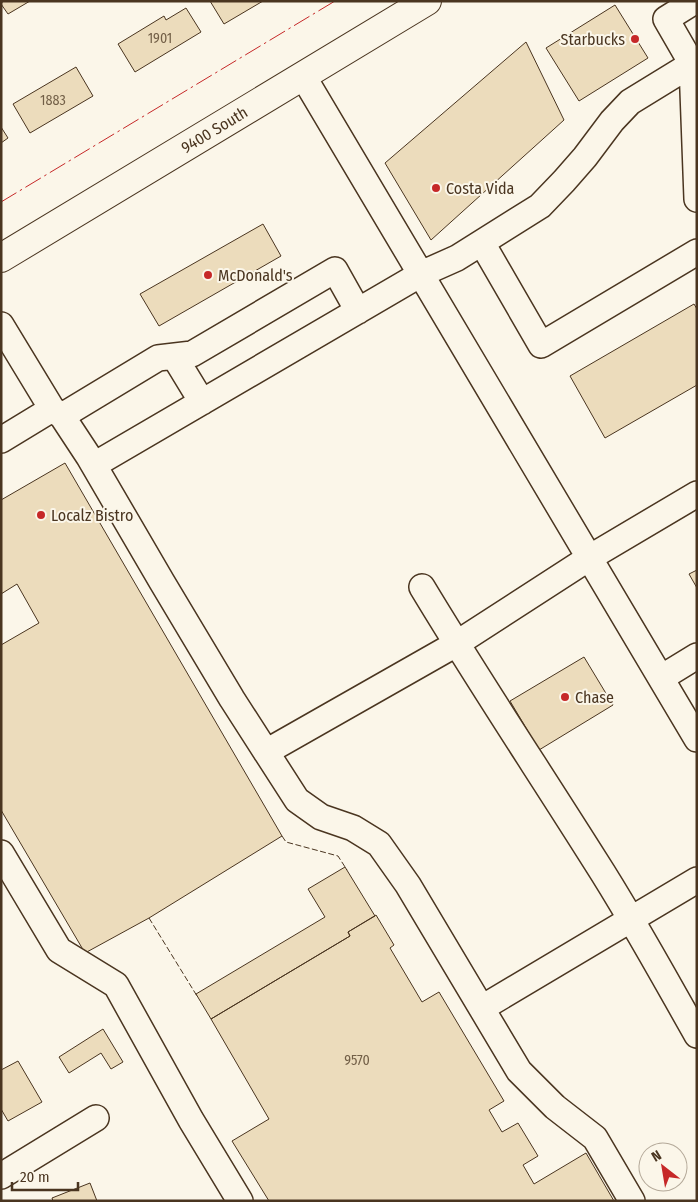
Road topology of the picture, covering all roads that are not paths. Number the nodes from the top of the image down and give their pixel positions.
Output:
1 (427, 1) edge
2 (695, 1) edge
3 (695, 63) edge
4 (302, 76) junction
5 (697, 199) edge
6 (482, 243) junction
7 (697, 252) edge
8 (1, 258) edge
9 (421, 274) junction
10 (358, 311) junction
11 (1, 325) edge
12 (174, 356) junction
13 (202, 402) junction
14 (57, 412) junction
15 (1, 440) edge
16 (94, 465) junction
17 (697, 494) edge
18 (589, 558) junction
19 (422, 587) dead end
20 (456, 644) junction
21 (697, 656) edge
22 (661, 678) junction
23 (697, 738) edge
24 (266, 752) junction
25 (1, 853) edge
26 (697, 880) edge
27 (631, 919) junction
28 (482, 1008) junction
29 (697, 1035) edge
30 (96, 1118) dead end
31 (1, 1176) edge
32 (240, 1201) edge
33 (632, 1201) edge

1 - 4 main road, 9400 South
2 - 3 street
3 - 5 street
3 - 6 street
4 - 8 main road, 9400 South
4 - 9 street
6 - 7 street
6 - 9 street
9 - 10 street
9 - 18 street
10 - 12 street
10 - 13 street
11 - 14 street
12 - 13 street
12 - 14 street
13 - 16 street
14 - 15 street
14 - 16 street
16 - 24 street
17 - 18 street
18 - 20 street
18 - 22 street
19 - 20 street
20 - 24 street
20 - 27 street
21 - 22 street
22 - 23 street
24 - 28 street
25 - 32 street
26 - 27 street
27 - 28 street
27 - 29 street
28 - 33 street
30 - 31 street

